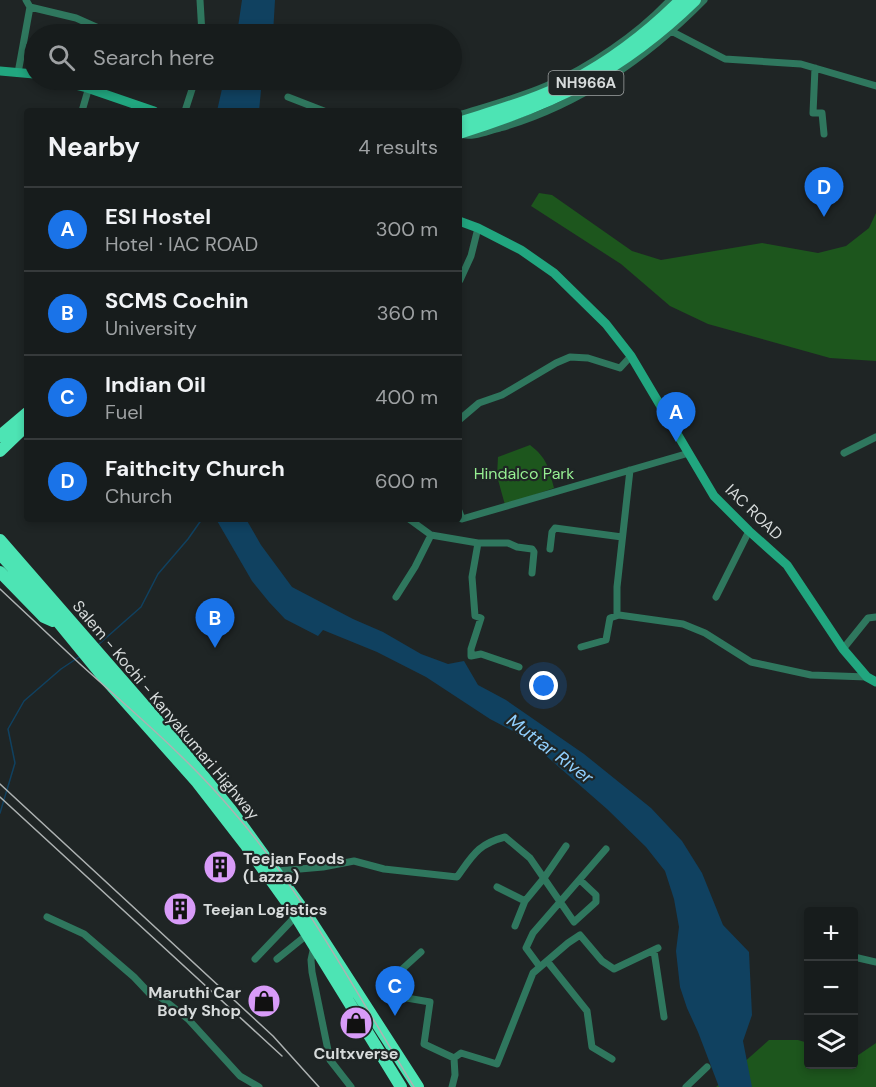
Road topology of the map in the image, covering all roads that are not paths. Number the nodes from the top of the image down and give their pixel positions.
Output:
1 (200, 0) edge
2 (670, 0) edge
3 (681, 0) edge
4 (695, 0) edge
5 (704, 0) edge
6 (28, 3) edge
7 (25, 24) edge
8 (88, 24) edge
9 (201, 24) edge
10 (24, 31) edge
11 (671, 31) junction
12 (815, 68) junction
13 (0, 71) edge
14 (18, 73) junction
15 (24, 73) edge
16 (876, 86) edge
17 (87, 90) edge
18 (103, 90) edge
19 (192, 90) edge
20 (288, 97) dead end
21 (83, 108) edge
22 (147, 108) edge
23 (186, 108) edge
24 (316, 108) edge
25 (462, 114) edge
26 (462, 122) edge
27 (462, 132) edge
28 (462, 134) edge
29 (824, 134) dead end
30 (462, 221) edge
31 (478, 228) junction
32 (462, 276) edge
33 (631, 356) junction
34 (24, 416) edge
35 (462, 417) edge
36 (24, 428) edge
37 (0, 436) edge
38 (876, 436) edge
39 (0, 451) edge
40 (689, 453) junction
41 (844, 453) dead end
42 (630, 470) junction
43 (462, 519) edge
44 (413, 522) edge
45 (0, 530) edge
46 (750, 531) junction
47 (431, 535) junction
48 (622, 537) junction
49 (0, 540) edge
50 (478, 543) junction
51 (550, 549) dead end
52 (0, 554) edge
53 (0, 572) edge
54 (532, 573) dead end
55 (396, 597) dead end
56 (716, 597) dead end
57 (54, 601) junction
58 (617, 615) junction
59 (876, 617) edge
60 (59, 624) junction
61 (76, 636) junction
62 (581, 647) dead end
63 (843, 649) junction
64 (519, 667) dead end
65 (867, 677) junction
66 (876, 682) edge
67 (566, 846) dead end
68 (606, 849) dead end
69 (277, 871) junction
70 (544, 878) junction
71 (580, 880) junction
72 (497, 887) dead end
73 (525, 900) junction
74 (560, 901) junction
75 (296, 916) junction
76 (47, 917) dead end
77 (515, 926) dead end
78 (308, 934) junction
79 (315, 946) junction
80 (421, 952) dead end
81 (858, 958) edge
82 (255, 959) dead end
83 (277, 960) dead end
84 (547, 961) junction
85 (876, 962) edge
86 (540, 967) junction
87 (664, 1017) dead end
88 (454, 1058) junction
89 (612, 1059) dead end
90 (707, 1067) dead end
91 (259, 1087) edge
92 (351, 1087) edge
93 (401, 1087) edge
94 (418, 1087) edge
95 (452, 1087) edge
96 (686, 1087) edge

1 - 9 street
2 - 25 street
3 - 26 highway, NH966A
4 - 27 highway, NH966A
5 - 11 street
6 - 7 street
6 - 8 street
10 - 14 street
11 - 12 street
11 - 28 street
12 - 16 street
12 - 29 street
13 - 14 main road
14 - 15 main road
17 - 21 street
18 - 22 main road
19 - 23 street
20 - 24 street
30 - 31 main road, IAC ROAD
31 - 32 street
31 - 33 main road, IAC ROAD
33 - 35 street
33 - 40 main road, IAC ROAD
34 - 37 highway
36 - 39 highway
38 - 41 street
40 - 42 street
40 - 46 main road, IAC ROAD
42 - 43 street
42 - 48 street
44 - 47 street
45 - 57 highway
46 - 56 street
46 - 63 main road, IAC ROAD
47 - 50 street
47 - 55 street
48 - 51 street
48 - 58 street
49 - 57 highway, Salem - Kochi - Kanyakumari Highway
50 - 54 street
50 - 64 street
52 - 60 highway, Salem - Kochi - Kanyakumari Highway
53 - 60 highway
57 - 61 highway, Salem - Kochi - Kanyakumari Highway
58 - 62 street
58 - 65 street
59 - 63 street
60 - 61 highway, Salem - Kochi - Kanyakumari Highway
61 - 69 highway, Salem - Kochi - Kanyakumari Highway
61 - 75 highway, Salem - Kochi - Kanyakumari Highway
63 - 65 main road, IAC ROAD
65 - 66 main road, IAC ROAD
67 - 70 street
68 - 71 street
69 - 70 street
69 - 94 highway, Salem - Kochi - Kanyakumari Highway
70 - 73 street
70 - 74 street
71 - 74 street
71 - 74 street
72 - 73 street
73 - 77 street
74 - 86 street
75 - 78 highway, Salem - Kochi - Kanyakumari Highway
75 - 82 street
76 - 91 street
78 - 79 highway, Salem - Kochi - Kanyakumari Highway
78 - 83 street
79 - 92 street
79 - 93 highway, Salem - Kochi - Kanyakumari Highway
80 - 88 street
81 - 85 street
84 - 86 street
84 - 87 street
84 - 89 street
86 - 88 street
88 - 95 street
90 - 96 street

